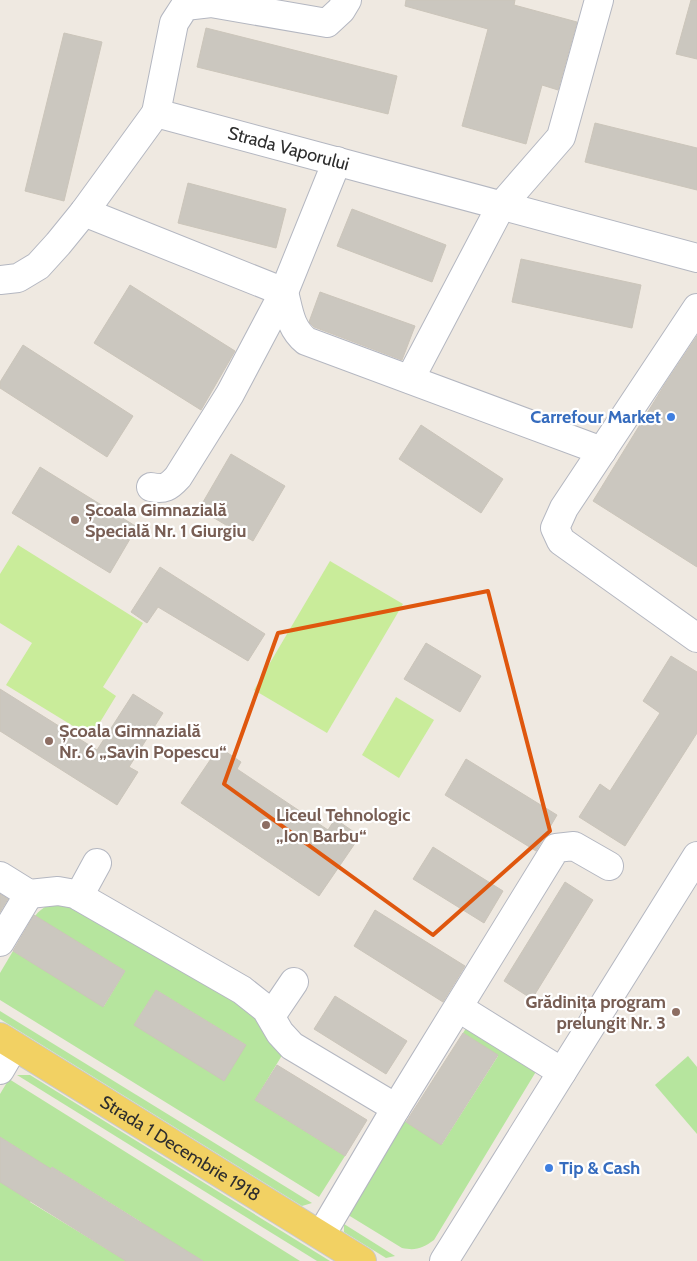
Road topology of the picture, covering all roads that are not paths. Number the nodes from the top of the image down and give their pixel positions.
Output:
1 (347, 0) edge
2 (598, 0) edge
3 (156, 113) junction
4 (337, 161) junction
5 (501, 206) junction
6 (84, 212) junction
7 (697, 258) edge
8 (0, 280) edge
9 (284, 292) junction
10 (697, 308) edge
11 (410, 379) junction
12 (602, 451) junction
13 (151, 487) dead end
14 (697, 638) edge
15 (697, 856) edge
16 (97, 863) dead end
17 (609, 866) dead end
18 (0, 876) edge
19 (29, 894) junction
20 (79, 896) junction
21 (0, 942) edge
22 (294, 982) dead end
23 (458, 1008) junction
24 (271, 1016) junction
25 (7, 1041) edge
26 (0, 1070) edge
27 (562, 1072) junction
28 (396, 1108) junction
29 (321, 1235) junction
30 (362, 1261) edge
31 (444, 1261) edge

1 - 3 street
2 - 5 street
3 - 4 street, Strada Vaporului
3 - 6 street
4 - 5 street, Strada Vaporului
4 - 9 street
5 - 7 street, Strada Vaporului
5 - 11 street
6 - 8 street
6 - 9 street
9 - 11 street
9 - 13 street
10 - 12 street
11 - 12 street
12 - 14 street
15 - 27 street
16 - 20 street
17 - 23 street
18 - 19 street
19 - 20 street
19 - 21 street
20 - 24 street
22 - 24 street
23 - 27 street
23 - 28 street
24 - 28 street
25 - 26 street
25 - 29 main road, Strada 1 Decembrie 1918
27 - 31 street
28 - 29 street
29 - 30 main road, Strada 1 Decembrie 1918

